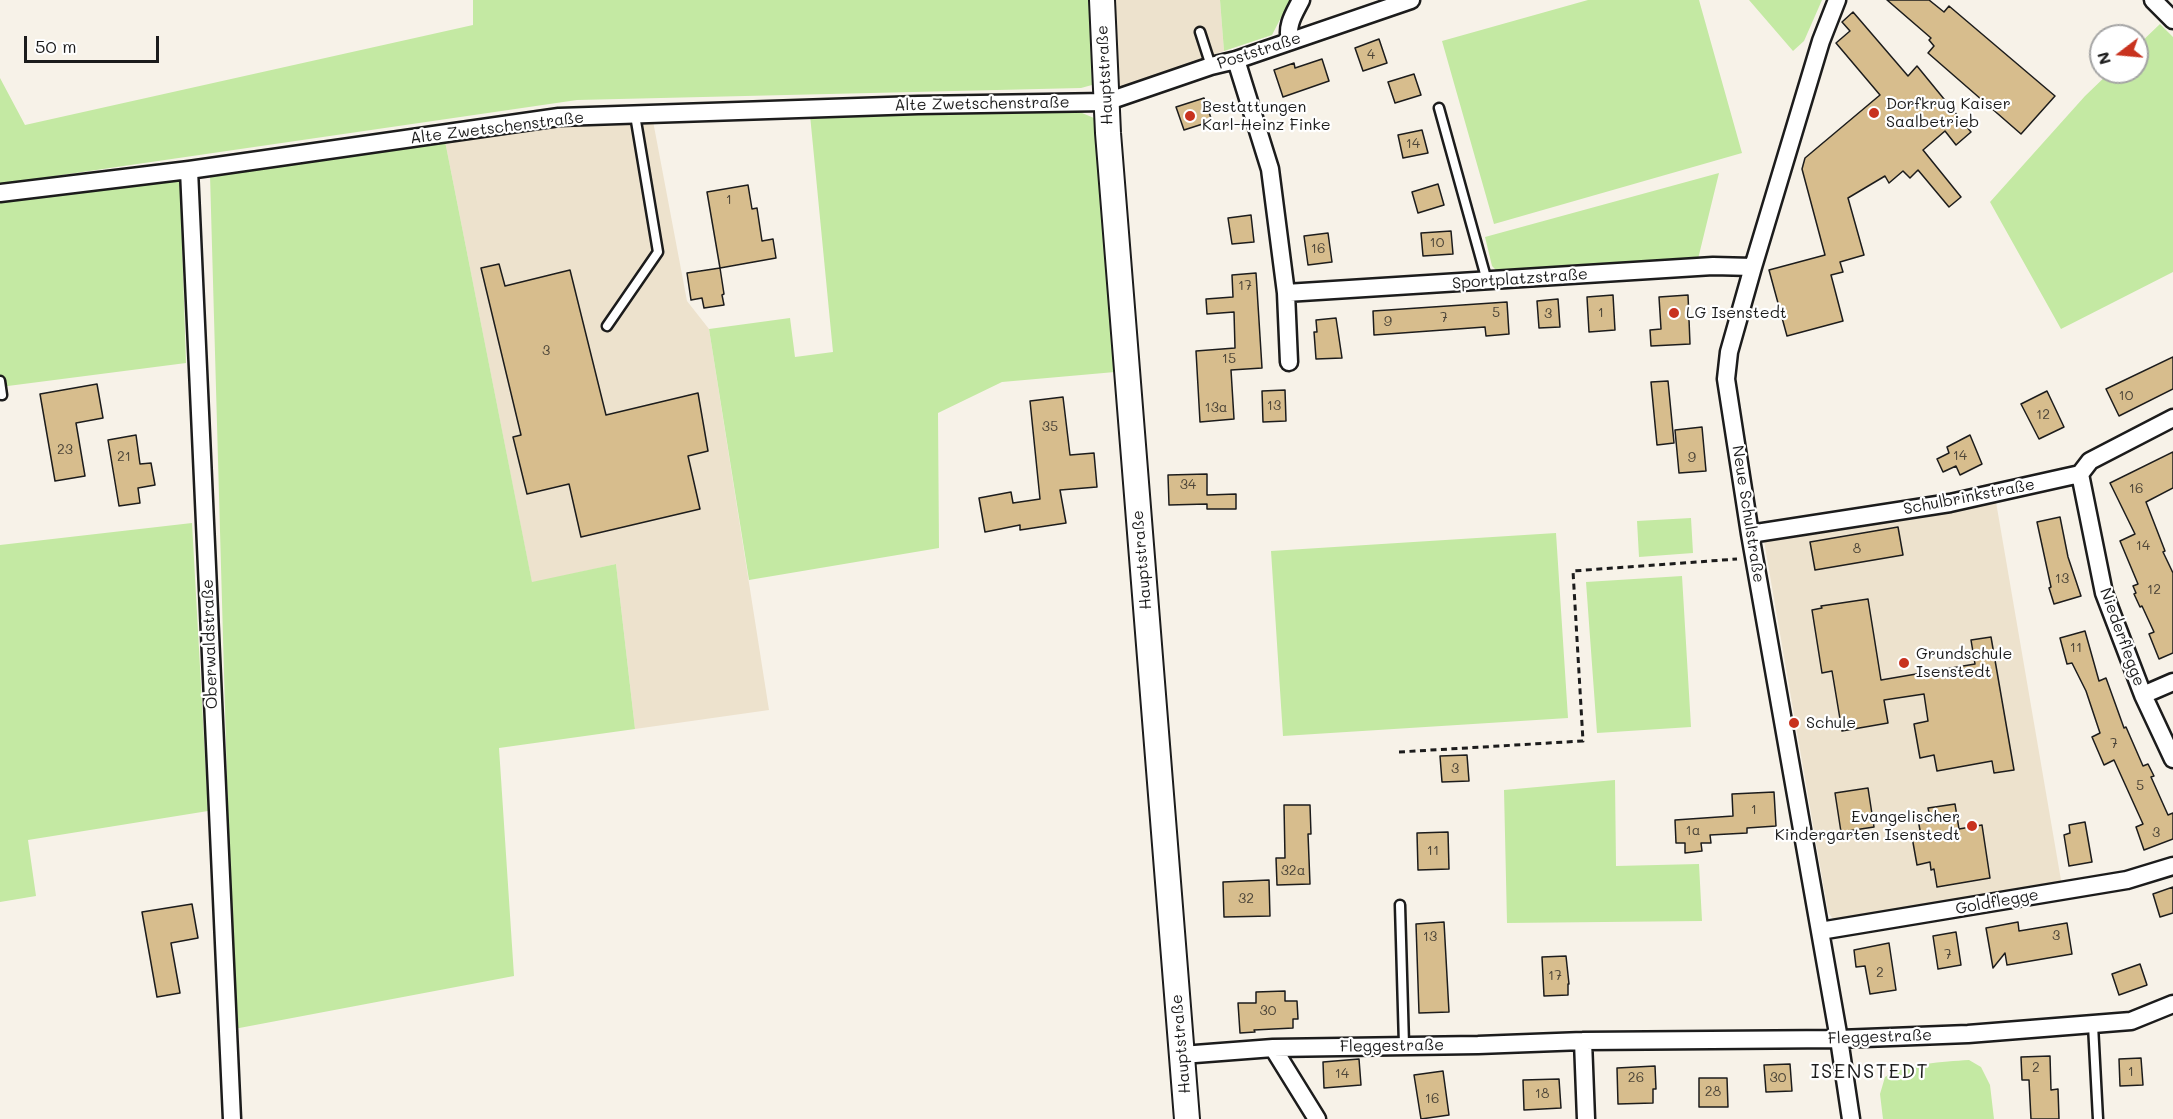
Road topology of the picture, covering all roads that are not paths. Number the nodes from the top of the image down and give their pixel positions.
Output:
1 (1102, 0) edge
2 (1301, 0) edge
3 (1411, 0) edge
4 (1837, 0) edge
5 (1200, 32) dead end
6 (1290, 41) junction
7 (1236, 60) junction
8 (1211, 66) junction
9 (1106, 102) junction
10 (1439, 108) dead end
11 (635, 115) junction
12 (189, 170) junction
13 (0, 193) edge
14 (1753, 267) junction
15 (1487, 281) junction
16 (1286, 293) junction
17 (607, 326) dead end
18 (1289, 362) dead end
19 (0, 381) edge
20 (2, 395) dead end
21 (2173, 418) edge
22 (2080, 474) junction
23 (1750, 534) junction
24 (2173, 682) edge
25 (2143, 695) junction
26 (2173, 759) edge
27 (2173, 866) edge
28 (1400, 905) dead end
29 (1820, 931) junction
30 (2173, 1004) edge
31 (2093, 1025) junction
32 (1839, 1039) junction
33 (1583, 1041) junction
34 (1404, 1046) junction
35 (1274, 1048) junction
36 (1182, 1055) junction
37 (232, 1119) edge
38 (1187, 1119) edge
39 (1317, 1119) edge
40 (1586, 1119) edge
41 (1851, 1119) edge
42 (2098, 1119) edge

1 - 9 main road, Hauptstraße
2 - 6 street
3 - 6 street, Poststraße
4 - 14 street, Neue Schulstraße
5 - 8 lane
6 - 7 street, Poststraße
7 - 8 street, Poststraße
7 - 16 street
8 - 9 street, Poststraße
9 - 11 street, Alte Zwetschenstraße
9 - 36 main road, Hauptstraße
10 - 15 lane
11 - 12 street, Alte Zwetschenstraße
11 - 17 lane
12 - 13 street, Alte Zwetschenstraße
12 - 37 street, Oberwaldstraße
14 - 15 street, Sportplatzstraße
14 - 23 street, Neue Schulstraße
15 - 16 street, Sportplatzstraße
16 - 18 street
19 - 20 lane
21 - 22 street, Schulbrinkstraße
22 - 23 street, Schulbrinkstraße
22 - 25 street, Niederflegge
23 - 29 street, Neue Schulstraße
24 - 25 street
25 - 26 street, Niederflegge
27 - 29 street, Goldflegge
28 - 34 lane
29 - 32 street, Neue Schulstraße
30 - 31 street, Fleggestraße
31 - 32 street, Fleggestraße
31 - 42 lane
32 - 33 street, Fleggestraße
32 - 41 street, Neue Schulstraße
33 - 34 street, Fleggestraße
33 - 40 street
34 - 35 street, Fleggestraße
35 - 36 street, Fleggestraße
35 - 39 street
36 - 38 main road, Hauptstraße

